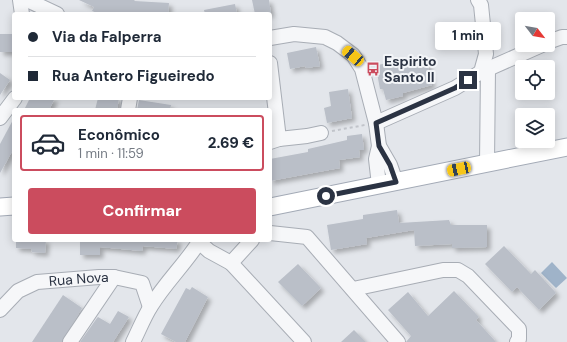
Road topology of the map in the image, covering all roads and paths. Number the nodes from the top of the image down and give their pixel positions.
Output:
1 (20, 0) edge
2 (27, 0) edge
3 (481, 2) edge
4 (22, 12) edge
5 (53, 12) edge
6 (567, 37) edge
7 (272, 38) edge
8 (555, 39) edge
9 (526, 52) edge
10 (485, 70) junction
11 (13, 100) edge
12 (272, 100) edge
13 (0, 118) edge
14 (376, 123) junction
15 (321, 133) joint
16 (274, 140) edge
17 (379, 146) junction
18 (567, 147) edge
19 (487, 163) junction
20 (396, 182) junction
21 (379, 185) junction
22 (272, 207) edge
23 (272, 233) edge
24 (198, 242) edge
25 (200, 242) edge
26 (250, 242) edge
27 (231, 263) junction
28 (114, 277) junction
29 (142, 283) junction
30 (167, 283) junction
31 (354, 289) junction
32 (150, 307) junction
33 (0, 310) edge
34 (70, 342) edge
35 (133, 342) edge
36 (304, 342) edge
37 (398, 342) edge
38 (517, 342) edge

1 - 4 street
2 - 5 street
3 - 10 street
6 - 8 street
7 - 14 street
9 - 10 street
10 - 14 street
10 - 19 street
11 - 13 street
12 - 16 street
14 - 15 path
14 - 17 street
15 - 16 street
17 - 20 street
17 - 21 street
18 - 19 main road
19 - 20 main road
20 - 21 main road
21 - 22 main road
23 - 31 street
24 - 30 street
25 - 27 street
26 - 27 street
27 - 36 street
28 - 29 street, Rua Nova
28 - 33 street, Rua Nova
28 - 34 street
29 - 30 street, Rua Nova
29 - 32 street
30 - 32 street
31 - 37 street
31 - 38 street
32 - 35 street

